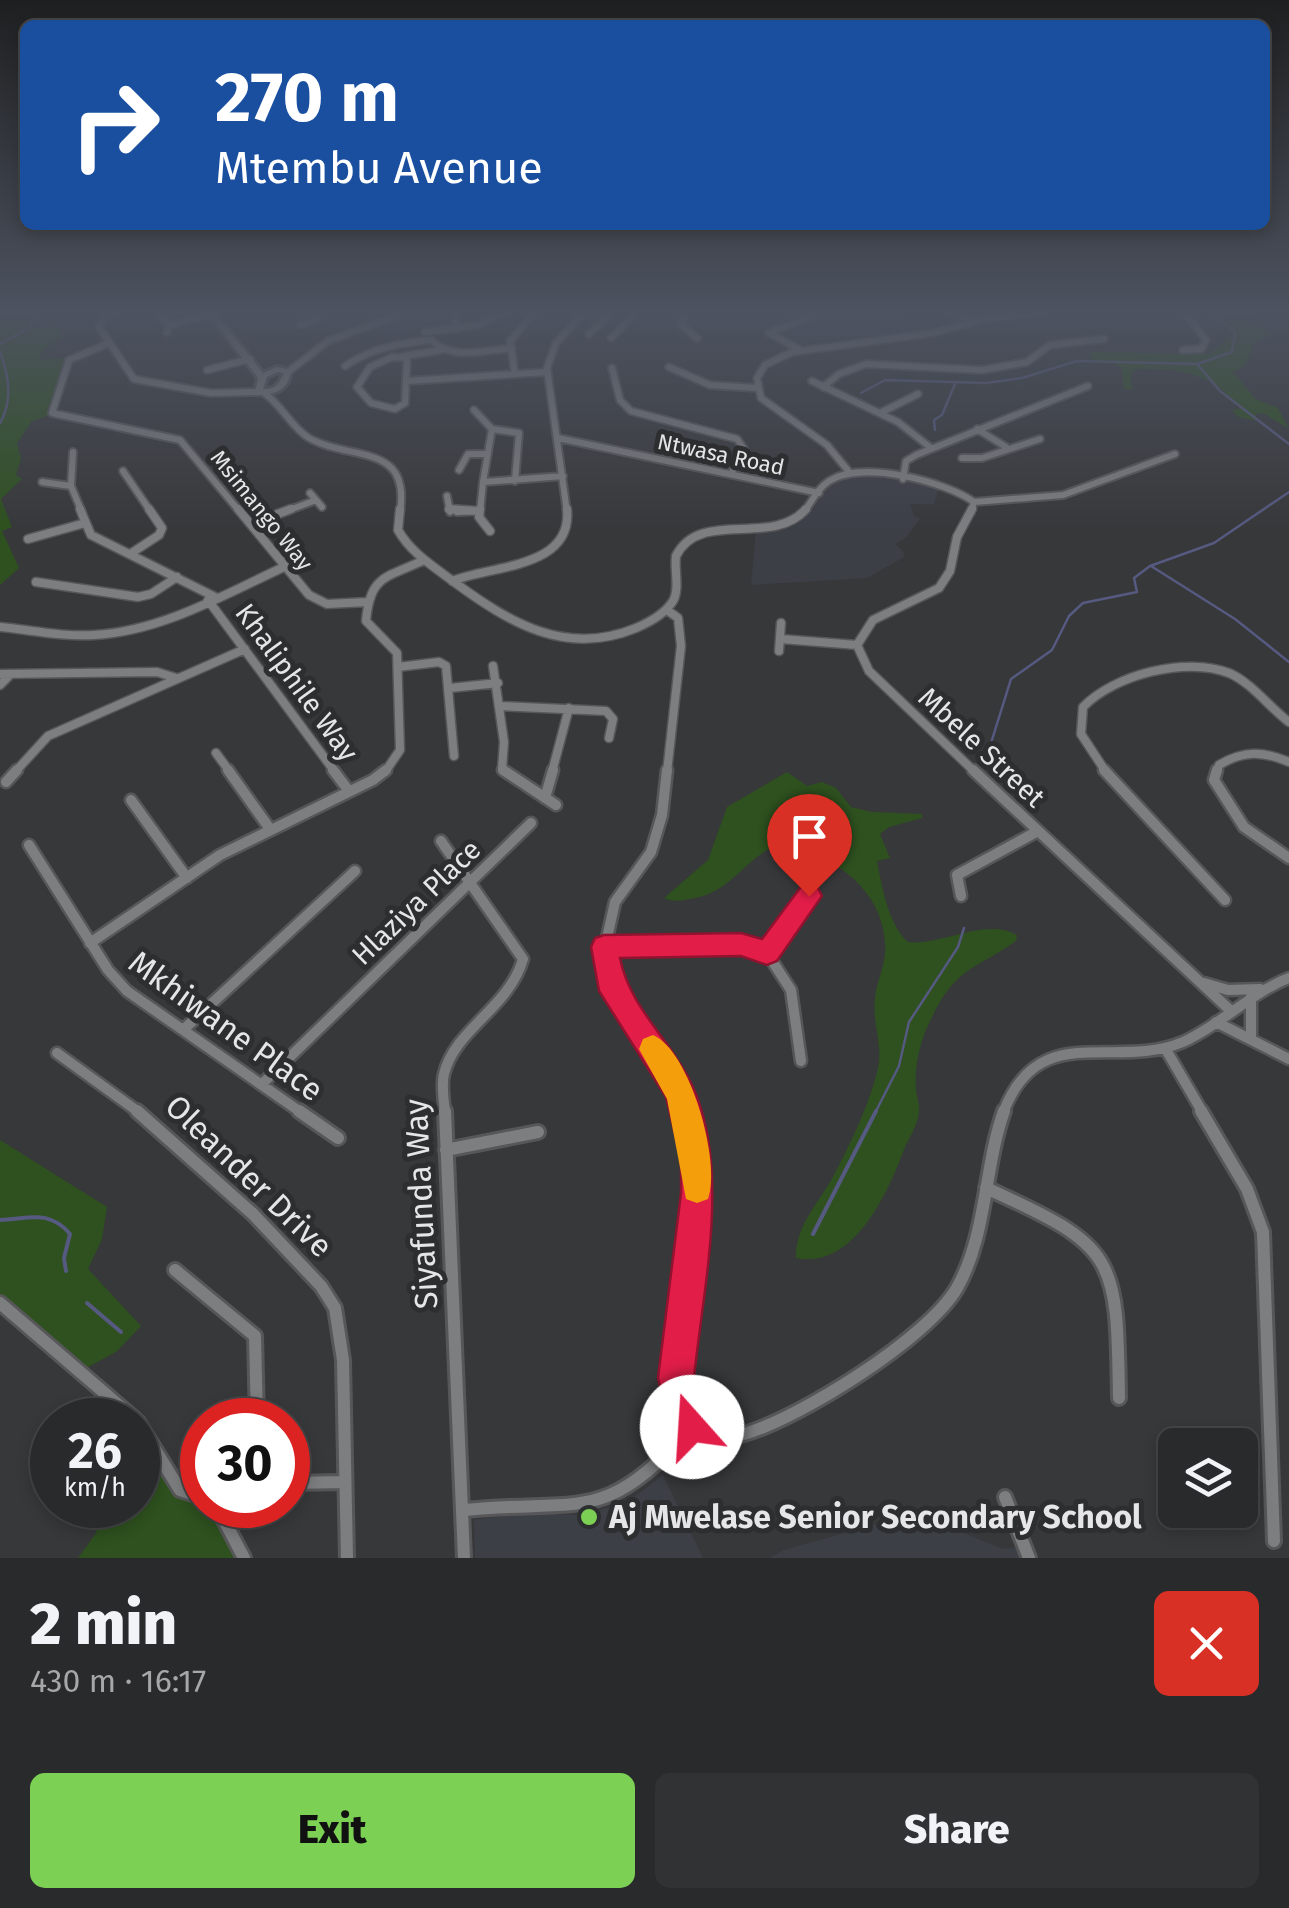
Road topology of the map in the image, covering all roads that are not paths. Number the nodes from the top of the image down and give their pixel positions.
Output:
1 (61, 385) edge
2 (160, 385) edge
3 (264, 385) edge
4 (358, 385) edge
5 (406, 385) edge
6 (549, 385) edge
7 (616, 385) edge
8 (709, 385) edge
9 (756, 385) edge
10 (818, 385) edge
11 (826, 385) edge
12 (282, 386) joint
13 (1088, 386) dead end
14 (261, 387) junction
15 (823, 387) junction
16 (756, 388) junction
17 (918, 394) dead end
18 (283, 407) junction
19 (474, 410) dead end
20 (880, 413) junction
21 (492, 429) junction
22 (977, 429) junction
23 (558, 438) junction
24 (1040, 439) dead end
25 (1006, 447) junction
26 (930, 448) junction
27 (73, 452) dead end
28 (488, 454) junction
29 (1176, 454) dead end
30 (962, 458) dead end
31 (459, 470) dead end
32 (123, 471) dead end
33 (850, 472) junction
34 (731, 474) junction
35 (563, 476) junction
36 (903, 478) junction
37 (516, 481) junction
38 (42, 482) dead end
39 (483, 482) junction
40 (71, 486) junction
41 (819, 492) junction
42 (448, 496) dead end
43 (518, 496) dead end
44 (316, 500) dead end
45 (974, 502) junction
46 (478, 512) junction
47 (85, 523) junction
48 (252, 524) junction
49 (490, 531) dead end
50 (28, 539) dead end
51 (130, 554) junction
52 (424, 560) junction
53 (286, 566) junction
54 (177, 577) junction
55 (452, 581) junction
56 (36, 582) dead end
57 (212, 598) junction
58 (368, 602) junction
59 (666, 610) junction
60 (781, 623) dead end
61 (0, 627) edge
62 (781, 639) junction
63 (857, 644) junction
64 (245, 649) junction
65 (779, 650) dead end
66 (398, 666) junction
67 (493, 666) dead end
68 (0, 674) edge
69 (11, 674) junction
70 (176, 678) junction
71 (498, 683) junction
72 (0, 686) edge
73 (450, 688) junction
74 (500, 706) junction
75 (569, 708) junction
76 (1289, 722) edge
77 (609, 738) dead end
78 (216, 753) dead end
79 (454, 756) dead end
80 (1289, 762) edge
81 (6, 782) dead end
82 (349, 791) junction
83 (545, 798) junction
84 (131, 800) dead end
85 (556, 805) dead end
86 (531, 822) dead end
87 (270, 829) junction
88 (1038, 830) junction
89 (440, 841) dead end
90 (29, 845) dead end
91 (1289, 858) edge
92 (355, 871) dead end
93 (187, 878) junction
94 (468, 882) junction
95 (809, 896) dead end
96 (961, 896) dead end
97 (1225, 900) dead end
98 (90, 943) junction
99 (604, 947) junction
100 (767, 953) junction
101 (1192, 977) junction
102 (1289, 978) edge
103 (1256, 993) junction
104 (1231, 1011) junction
105 (1216, 1022) junction
106 (183, 1030) junction
107 (1251, 1040) junction
108 (1166, 1048) junction
109 (57, 1053) dead end
110 (801, 1060) dead end
111 (1289, 1060) edge
112 (262, 1084) junction
113 (538, 1132) dead end
114 (338, 1138) dead end
115 (446, 1150) junction
116 (986, 1188) junction
117 (175, 1270) dead end
118 (0, 1303) edge
119 (110, 1398) edge
120 (256, 1398) edge
121 (1120, 1398) dead end
122 (692, 1427) junction
123 (160, 1458) edge
124 (346, 1482) junction
125 (310, 1483) edge
126 (180, 1490) edge
127 (1006, 1497) dead end
128 (465, 1510) junction
129 (228, 1528) edge
130 (1274, 1540) dead end
131 (244, 1558) edge
132 (346, 1558) edge
133 (464, 1558) edge
134 (1029, 1558) edge

1 - 48 street, Msimango Way
2 - 14 street
3 - 14 street
4 - 5 street
6 - 23 street
7 - 34 street
8 - 16 street
9 - 16 street
10 - 15 street
11 - 15 street
12 - 14 street
12 - 18 street
13 - 22 street
14 - 18 street
15 - 20 street
16 - 33 street
17 - 20 street
18 - 52 street
19 - 21 street
20 - 26 street
21 - 28 street
21 - 37 street
22 - 25 street
22 - 26 street
23 - 34 street, Ntwasa Road
23 - 35 street
24 - 25 street
25 - 30 street
26 - 36 street
27 - 40 street
28 - 31 street
28 - 39 street
29 - 45 street
32 - 51 street
33 - 36 street
33 - 41 street
34 - 41 street, Ntwasa Road
35 - 37 street
35 - 55 street
36 - 45 street
37 - 39 street
37 - 43 street
38 - 40 street
39 - 46 street
40 - 47 street
41 - 59 street
42 - 46 street
44 - 48 street
45 - 63 street
46 - 49 street
47 - 50 street
47 - 51 street
48 - 53 street, Msimango Way
51 - 54 street
52 - 55 street
52 - 58 street
53 - 57 street
53 - 58 street, Msimango Way
54 - 56 street
54 - 57 street
55 - 59 street
57 - 61 street
57 - 64 street, Khaliphile Way
58 - 66 street
59 - 99 street
60 - 62 street
62 - 63 street
62 - 65 street
63 - 88 street, Mbele Street
64 - 70 street
64 - 82 street, Khaliphile Way
66 - 73 street
66 - 82 street
67 - 71 street
68 - 69 street
69 - 70 street
69 - 72 street
70 - 81 street
71 - 73 street
71 - 74 street
73 - 79 street
74 - 75 street
74 - 83 street
75 - 77 street
75 - 83 street
76 - 97 street
78 - 87 street
80 - 91 street
82 - 87 street
83 - 85 street
84 - 93 street
86 - 94 street, Hlaziya Place
87 - 93 street
88 - 96 street
88 - 101 street, Mbele Street
89 - 94 street, Siyafunda Way
90 - 98 street, Mkhiwane Place
92 - 106 street
93 - 98 street
94 - 112 street, Hlaziya Place
94 - 115 street, Siyafunda Way
95 - 100 street
98 - 106 street, Mkhiwane Place
99 - 100 street
99 - 122 street
100 - 110 street
101 - 103 street
101 - 104 street, Mbele Street
102 - 103 street
103 - 104 street
103 - 107 street
104 - 105 street
105 - 107 street
105 - 108 street
106 - 112 street, Mkhiwane Place
107 - 111 street
108 - 116 street
108 - 130 street
109 - 124 street, Oleander Drive
112 - 114 street, Mkhiwane Place
113 - 115 street
115 - 128 street, Siyafunda Way
116 - 121 street
116 - 122 street
117 - 120 street
118 - 119 street
122 - 128 street
123 - 126 street
124 - 125 street
124 - 132 street, Oleander Drive
127 - 134 street
128 - 133 street, Siyafunda Way
129 - 131 street

